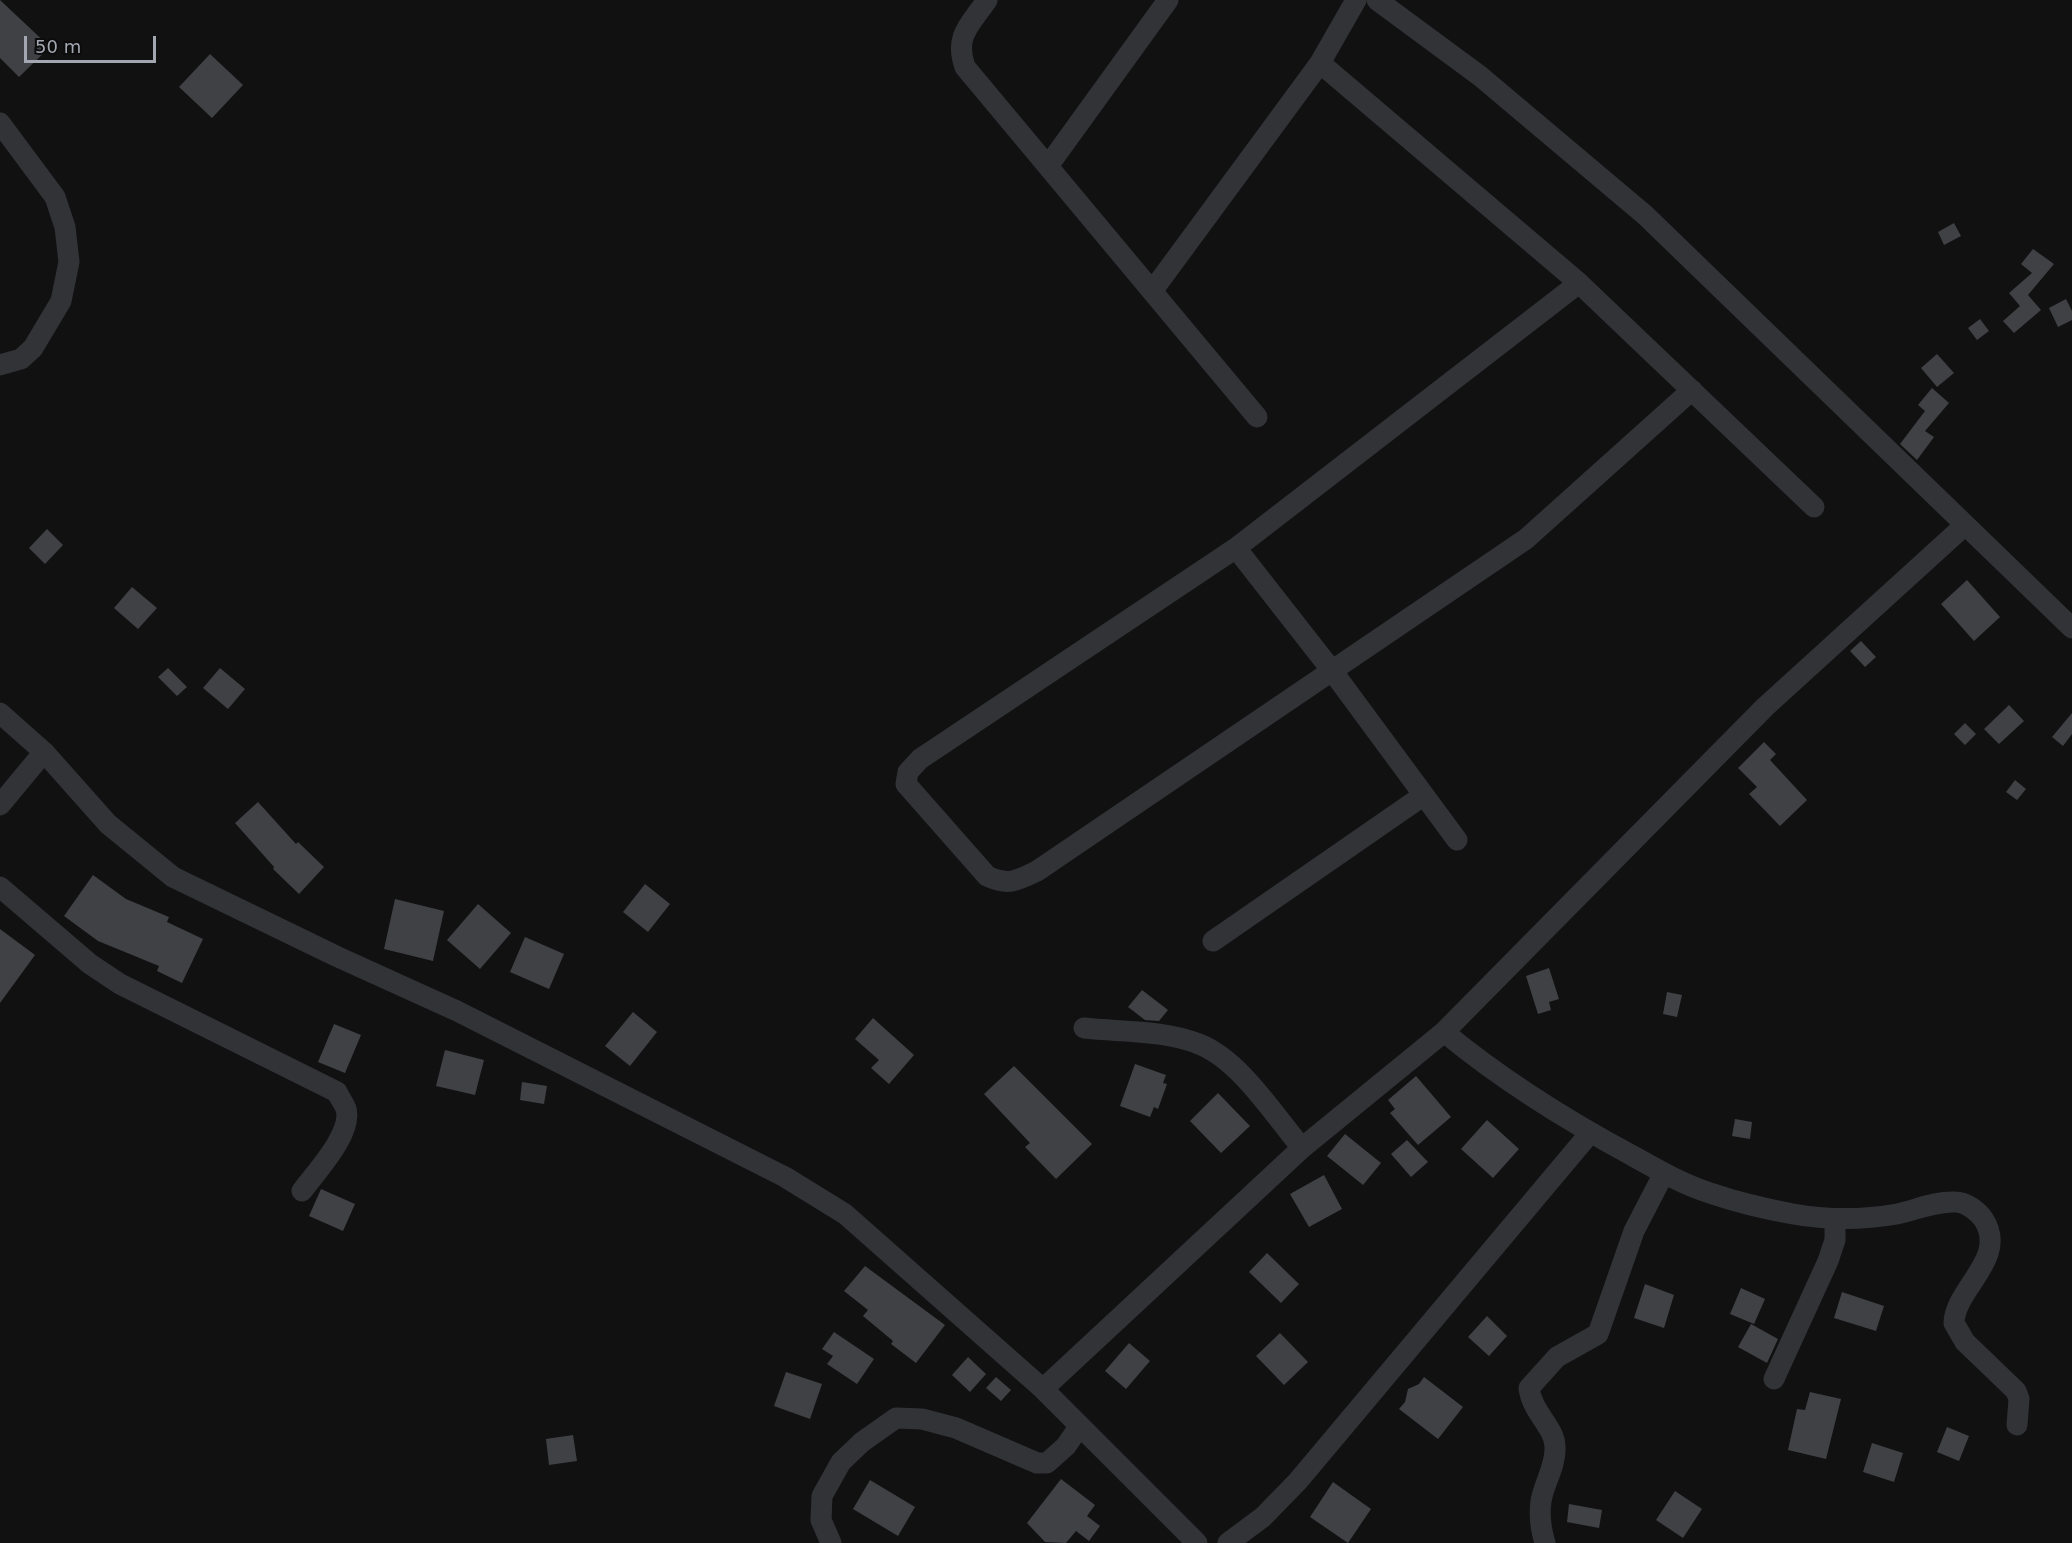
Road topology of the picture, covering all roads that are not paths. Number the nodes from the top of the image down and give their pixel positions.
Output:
1 (987, 0) edge
2 (1168, 0) edge
3 (1356, 0) edge
4 (1377, 0) edge
5 (1320, 63) junction
6 (0, 123) edge
7 (1048, 166) junction
8 (1579, 283) junction
9 (1153, 290) junction
10 (0, 365) edge
11 (1692, 390) junction
12 (1257, 417) dead end
13 (1814, 507) dead end
14 (1964, 526) junction
15 (1236, 548) junction
16 (2072, 628) edge
17 (1333, 672) junction
18 (0, 713) edge
19 (44, 752) junction
20 (1424, 795) junction
21 (0, 804) edge
22 (1457, 840) dead end
23 (0, 887) edge
24 (1214, 941) dead end
25 (1084, 1028) dead end
26 (1444, 1032) junction
27 (1590, 1133) junction
28 (1302, 1148) junction
29 (1663, 1174) junction
30 (302, 1191) dead end
31 (1835, 1219) junction
32 (1774, 1379) dead end
33 (1043, 1389) junction
34 (2017, 1425) dead end
35 (1079, 1427) junction
36 (831, 1543) edge
37 (1197, 1543) edge
38 (1228, 1543) edge
39 (1545, 1543) edge

1 - 7 street
2 - 7 street
3 - 5 street
4 - 14 street
5 - 8 street
5 - 9 street
6 - 10 street
7 - 9 street
8 - 11 street
8 - 15 street
9 - 12 street
11 - 13 street
11 - 17 street
14 - 16 street
14 - 26 street
15 - 17 street
15 - 17 street
17 - 20 street
18 - 19 street
19 - 21 street
19 - 33 street
20 - 22 street
20 - 24 street
23 - 30 street
25 - 28 street
26 - 27 street
26 - 28 street
27 - 29 street
27 - 38 street
28 - 33 street
29 - 31 street
29 - 39 street
31 - 32 street
31 - 34 street
33 - 35 street
35 - 36 street
35 - 37 street

